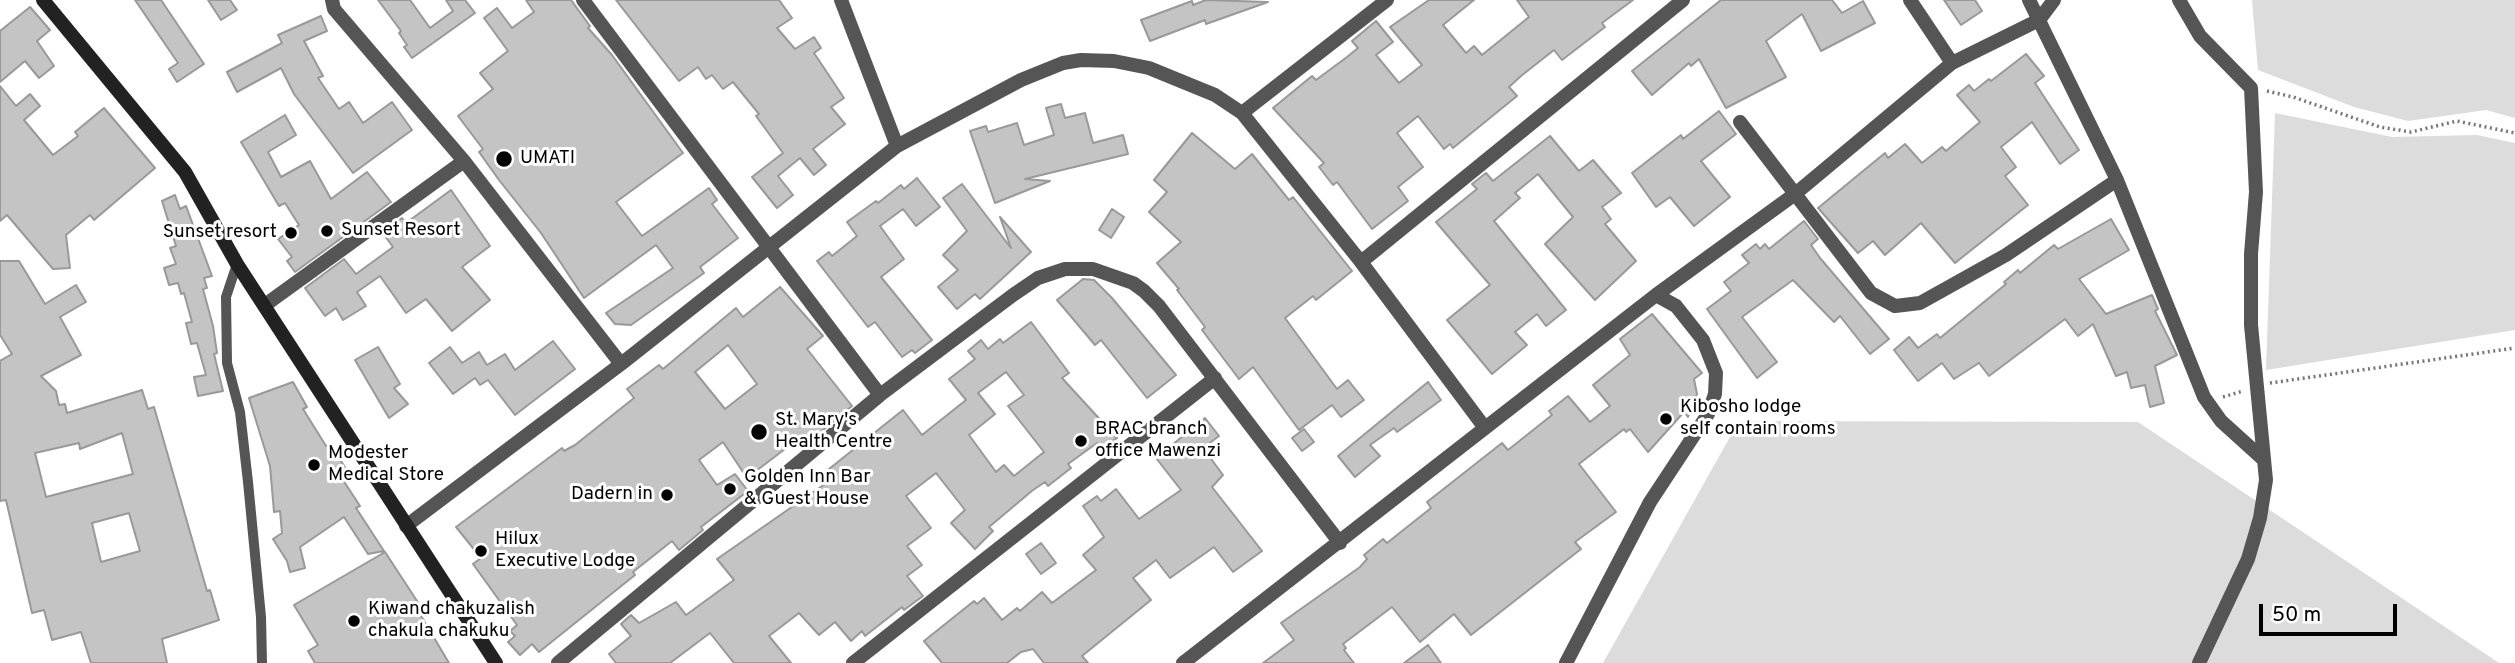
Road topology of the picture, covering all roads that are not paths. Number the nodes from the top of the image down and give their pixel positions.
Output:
1 (43, 0) edge
2 (332, 0) edge
3 (583, 0) edge
4 (841, 0) edge
5 (1387, 0) edge
6 (1683, 0) edge
7 (1910, 0) edge
8 (2029, 0) edge
9 (2054, 0) edge
10 (2179, 0) edge
11 (2039, 20) junction
12 (1952, 63) junction
13 (1242, 113) junction
14 (1740, 122) dead end
15 (897, 146) junction
16 (464, 161) junction
17 (2117, 180) junction
18 (1795, 194) junction
19 (768, 249) junction
20 (1361, 261) junction
21 (237, 264) junction
22 (1656, 295) junction
23 (265, 305) junction
24 (621, 364) junction
25 (1215, 378) junction
26 (880, 395) junction
27 (1485, 428) junction
28 (2263, 459) junction
29 (406, 526) junction
30 (1340, 543) junction
31 (261, 663) edge
32 (496, 663) edge
33 (558, 663) edge
34 (853, 663) edge
35 (1183, 663) edge
36 (1566, 663) edge
37 (2199, 663) edge

1 - 21 street
2 - 16 street
3 - 19 street
4 - 15 street
5 - 13 street
6 - 20 street
7 - 12 street
8 - 11 street
9 - 11 street
10 - 28 street
11 - 12 street
11 - 17 street
12 - 18 street
13 - 15 street
13 - 20 street
14 - 18 street
15 - 19 street
16 - 23 street
16 - 24 street
17 - 18 street
17 - 28 street
18 - 22 street
19 - 24 street
19 - 26 street
20 - 27 street
21 - 23 street
21 - 31 lane
22 - 27 street
22 - 36 street
23 - 29 street
24 - 29 street
25 - 26 street
25 - 30 street
25 - 34 street
26 - 33 street
27 - 30 street
28 - 37 street
29 - 32 street
30 - 35 street

